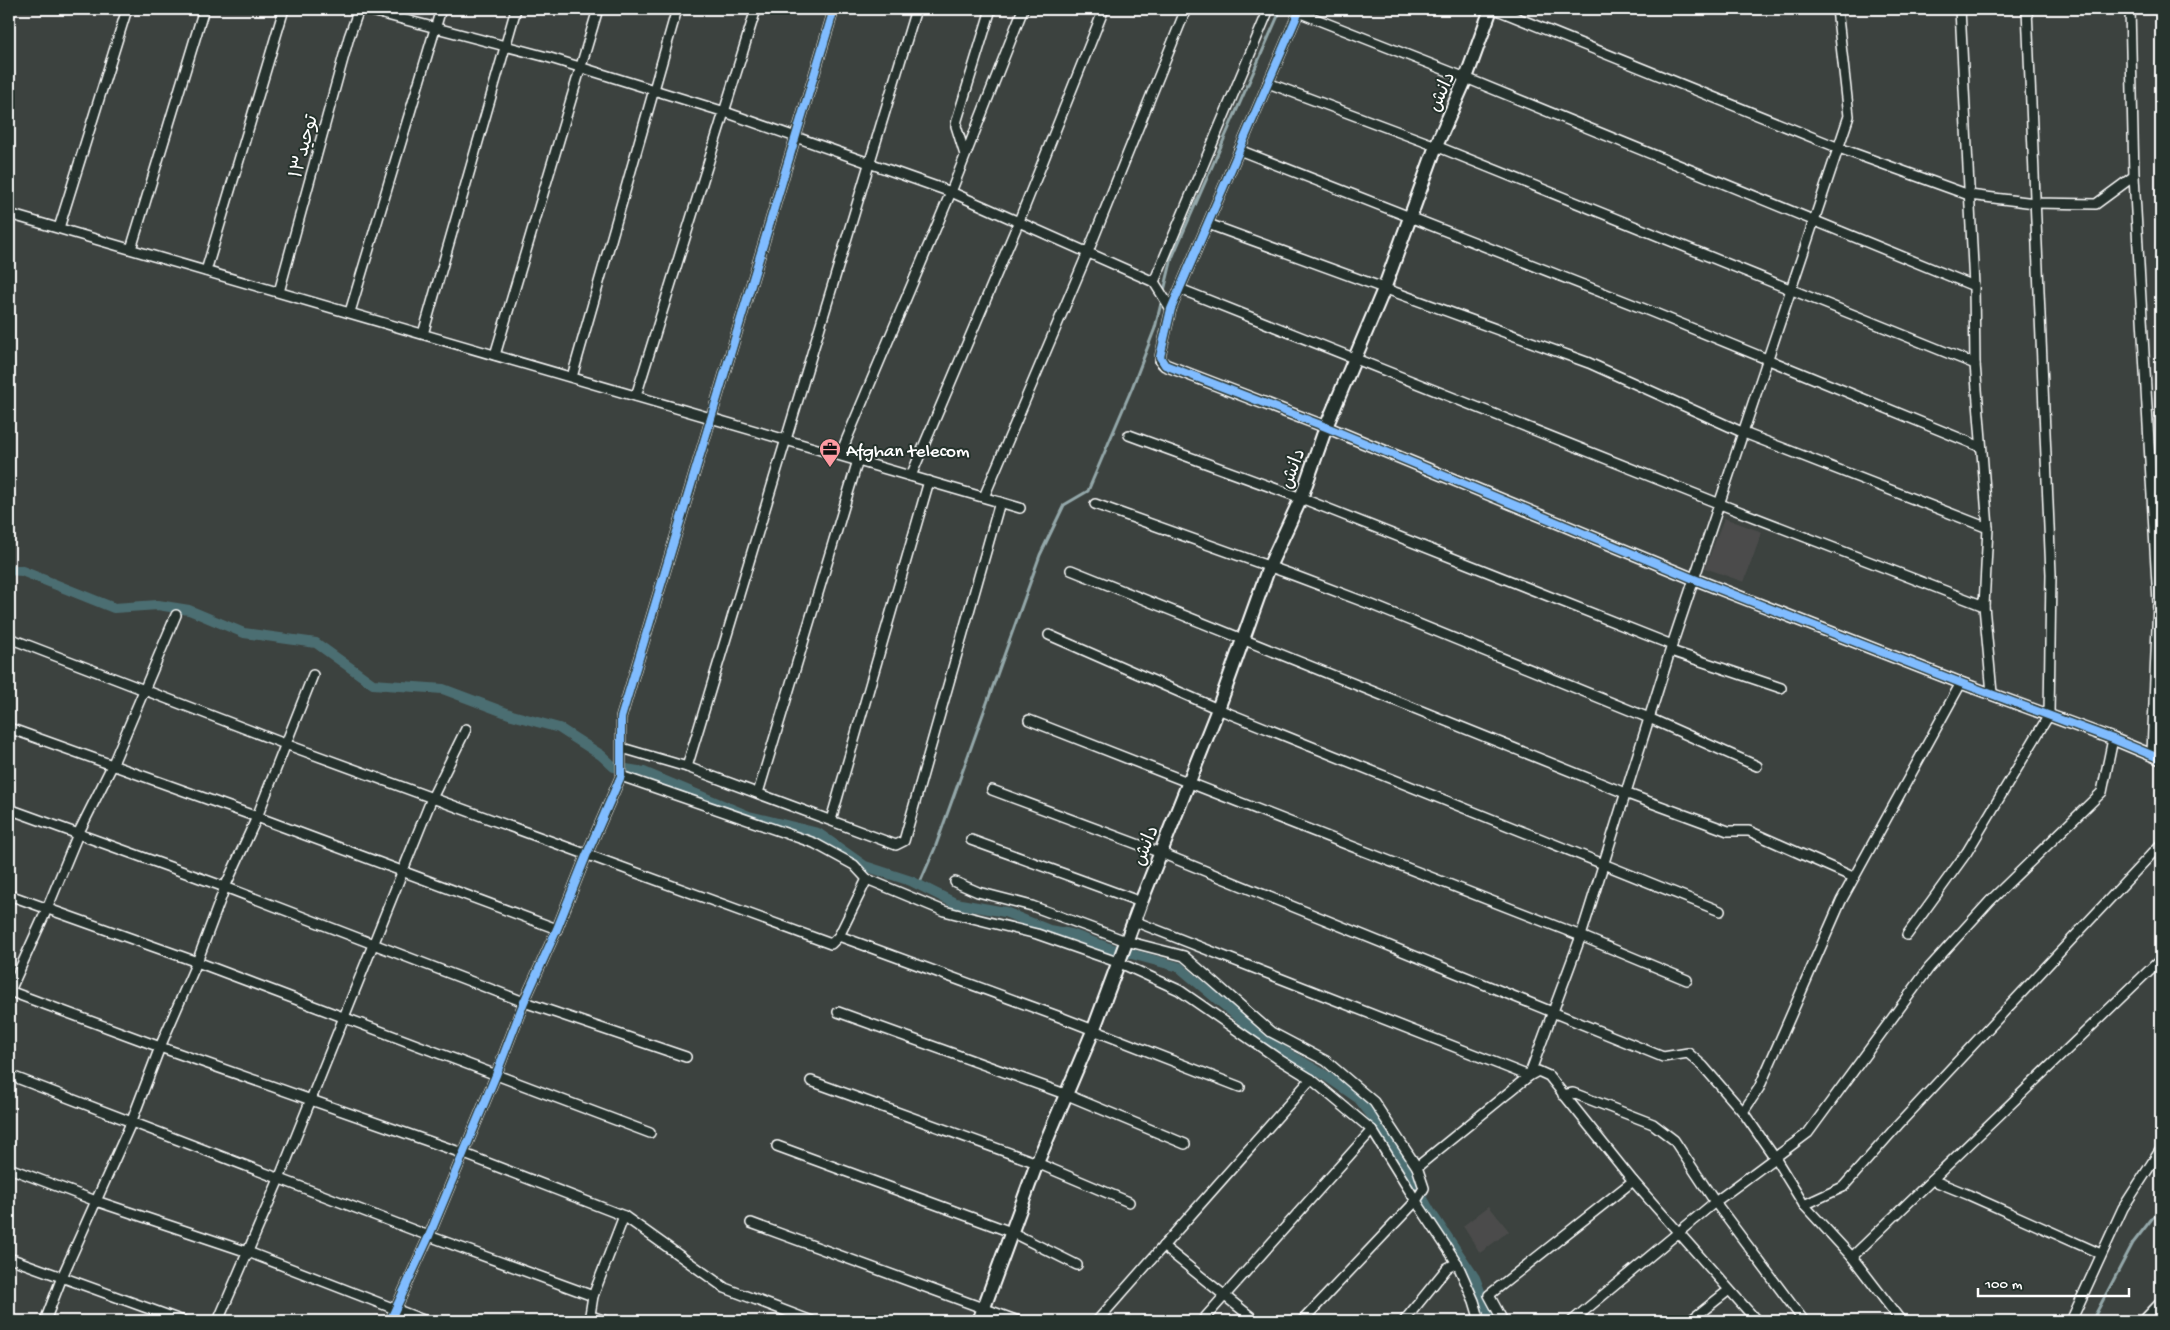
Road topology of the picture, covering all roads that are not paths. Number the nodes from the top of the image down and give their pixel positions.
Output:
1 (127, 9) edge
2 (204, 9) edge
3 (284, 9) edge
4 (359, 9) edge
5 (364, 9) edge
6 (441, 9) edge
7 (516, 9) edge
8 (598, 9) edge
9 (677, 9) edge
10 (756, 9) edge
11 (834, 9) edge
12 (916, 9) edge
13 (991, 9) edge
14 (1023, 9) edge
15 (1104, 9) edge
16 (1186, 9) edge
17 (1269, 9) edge
18 (1491, 9) edge
19 (1495, 9) edge
20 (1837, 9) edge
21 (1960, 9) edge
22 (2027, 9) edge
23 (2130, 9) edge
24 (1299, 10) edge
25 (435, 28) junction
26 (505, 45) junction
27 (580, 67) junction
28 (1466, 78) junction
29 (1268, 83) junction
30 (653, 90) junction
31 (725, 112) junction
32 (796, 139) junction
33 (1436, 146) junction
34 (1838, 148) junction
35 (1240, 150) junction
36 (965, 155) junction
37 (868, 163) junction
38 (2134, 176) junction
39 (951, 192) junction
40 (1969, 195) junction
41 (2035, 203) junction
42 (9, 214) edge
43 (1410, 217) junction
44 (1020, 221) junction
45 (1814, 221) junction
46 (1208, 224) junction
47 (59, 228) junction
48 (131, 249) junction
49 (1088, 252) junction
50 (206, 270) junction
51 (1154, 282) junction
52 (1974, 286) junction
53 (1180, 289) junction
54 (1384, 289) junction
55 (1791, 290) junction
56 (279, 292) junction
57 (1171, 310) junction
58 (350, 312) junction
59 (423, 334) junction
60 (495, 354) junction
61 (1356, 358) junction
62 (1767, 360) junction
63 (1161, 362) joint
64 (1975, 364) junction
65 (572, 377) junction
66 (636, 396) junction
67 (712, 418) junction
68 (1326, 427) junction
69 (1744, 433) junction
70 (1129, 436) dead end
71 (787, 440) junction
72 (1981, 447) junction
73 (840, 455) junction
74 (858, 460) junction
75 (911, 476) junction
76 (929, 481) junction
77 (984, 497) junction
78 (1300, 498) junction
79 (1000, 502) junction
80 (1095, 504) dead end
81 (1720, 504) junction
82 (1020, 508) dead end
83 (1988, 528) junction
84 (1269, 567) junction
85 (1071, 570) dead end
86 (1694, 579) junction
87 (1984, 606) junction
88 (176, 615) dead end
89 (1048, 636) dead end
90 (9, 638) edge
91 (1243, 639) junction
92 (1672, 648) junction
93 (313, 675) dead end
94 (1961, 683) junction
95 (1781, 688) dead end
96 (144, 689) junction
97 (1992, 693) junction
98 (1218, 709) junction
99 (2049, 716) junction
100 (1649, 718) junction
101 (1030, 720) dead end
102 (9, 728) edge
103 (466, 729) dead end
104 (2114, 739) junction
105 (285, 744) junction
106 (622, 748) junction
107 (2157, 756) edge
108 (112, 766) junction
109 (1757, 766) dead end
110 (687, 767) junction
111 (621, 776) junction
112 (1190, 783) junction
113 (992, 790) dead end
114 (758, 793) junction
115 (1625, 794) junction
116 (432, 798) junction
117 (9, 809) edge
118 (257, 817) junction
119 (831, 820) junction
120 (78, 834) junction
121 (972, 840) dead end
122 (2161, 844) edge
123 (1161, 853) junction
124 (586, 856) junction
125 (1602, 864) junction
126 (404, 872) junction
127 (1853, 877) junction
128 (867, 880) junction
129 (955, 882) dead end
130 (225, 887) junction
131 (9, 895) edge
132 (1141, 902) junction
133 (47, 909) junction
134 (1720, 911) dead end
135 (1134, 921) junction
136 (557, 929) junction
137 (839, 936) junction
138 (1580, 936) junction
139 (1907, 936) dead end
140 (1126, 941) junction
141 (374, 944) junction
142 (2161, 959) edge
143 (196, 962) junction
144 (1120, 963) junction
145 (1687, 980) dead end
146 (9, 992) edge
147 (524, 1002) junction
148 (1553, 1011) junction
149 (838, 1012) dead end
150 (345, 1018) junction
151 (1093, 1031) junction
152 (160, 1047) junction
153 (686, 1057) dead end
154 (9, 1075) edge
155 (496, 1075) junction
156 (1529, 1076) junction
157 (1311, 1079) junction
158 (811, 1081) dead end
159 (1240, 1088) dead end
160 (1066, 1094) junction
161 (1563, 1095) junction
162 (312, 1100) junction
163 (1743, 1112) junction
164 (131, 1123) junction
165 (1372, 1130) junction
166 (650, 1133) dead end
167 (1185, 1144) dead end
168 (776, 1146) dead end
169 (2161, 1149) edge
170 (462, 1153) junction
171 (1775, 1158) junction
172 (1037, 1163) junction
173 (1417, 1167) junction
174 (9, 1168) edge
175 (279, 1179) junction
176 (1932, 1180) junction
177 (1633, 1181) junction
178 (96, 1201) junction
179 (1416, 1201) junction
180 (1129, 1202) dead end
181 (1715, 1202) junction
182 (1804, 1205) junction
183 (624, 1216) junction
184 (751, 1223) dead end
185 (1011, 1232) junction
186 (1679, 1234) junction
187 (428, 1236) junction
188 (1163, 1246) junction
189 (248, 1252) junction
190 (2101, 1254) junction
191 (1852, 1257) junction
192 (9, 1258) edge
193 (1457, 1263) junction
194 (1077, 1265) dead end
195 (62, 1277) junction
196 (1729, 1290) junction
197 (594, 1296) junction
198 (1223, 1297) junction
199 (2161, 1302) edge
200 (985, 1308) junction
201 (396, 1310) junction
202 (590, 1318) edge
203 (45, 1321) edge
204 (183, 1321) edge
205 (218, 1321) edge
206 (390, 1321) edge
207 (426, 1321) edge
208 (606, 1321) edge
209 (812, 1321) edge
210 (979, 1321) edge
211 (1018, 1321) edge
212 (1097, 1321) edge
213 (1202, 1321) edge
214 (1256, 1321) edge
215 (1302, 1321) edge
216 (1404, 1321) edge
217 (1480, 1321) edge
218 (1503, 1321) edge
219 (1572, 1321) edge
220 (1690, 1321) edge
221 (1757, 1321) edge
222 (1804, 1321) edge
223 (1901, 1321) edge
224 (2071, 1321) edge
225 (2142, 1321) edge

1 - 47 street
2 - 48 street
3 - 50 street
4 - 56 street, توحید۱۳
5 - 25 street
6 - 25 street
7 - 26 street
8 - 27 street
9 - 30 street
10 - 31 street
11 - 32 street
12 - 37 street
13 - 36 street
14 - 36 street
15 - 44 street
16 - 49 street
17 - 51 street
18 - 28 main road, دانش
19 - 34 street
20 - 34 street
21 - 40 street
22 - 41 street
23 - 38 street
24 - 28 street
24 - 29 street
25 - 26 street
25 - 58 street
26 - 27 street
26 - 59 street
27 - 30 street
27 - 60 street
28 - 33 main road, دانش
28 - 45 street
29 - 33 street
29 - 35 street
30 - 31 street
30 - 65 street
31 - 32 street
31 - 66 street
32 - 37 street
32 - 67 street
33 - 43 main road, دانش
33 - 55 street
34 - 40 street
34 - 45 street
35 - 43 street
35 - 46 street
36 - 39 street
37 - 39 street
37 - 71 street
38 - 41 street
38 - 107 street
39 - 44 street
39 - 73 street
40 - 41 street
40 - 52 street
41 - 99 street
42 - 47 street
43 - 54 main road, دانش
43 - 62 street
44 - 49 street
44 - 75 street
45 - 52 street
45 - 55 street
46 - 53 street
46 - 54 street
47 - 48 street
48 - 50 street
49 - 51 street
49 - 77 street
50 - 56 street
51 - 57 street
52 - 64 street
53 - 57 street
53 - 61 street
54 - 61 main road, دانش
54 - 69 street
55 - 62 street
55 - 64 street
56 - 58 street
57 - 63 street
58 - 59 street
59 - 60 street
60 - 65 street
61 - 68 main road, دانش
61 - 81 street
62 - 69 street
62 - 72 street
63 - 68 street
64 - 72 street
65 - 66 street
66 - 67 street
67 - 71 street
67 - 106 street
68 - 78 main road, دانش
68 - 86 street
69 - 81 street
69 - 83 street
70 - 78 street
71 - 73 street
71 - 110 street
72 - 83 street
73 - 74 street
74 - 75 street
74 - 114 street
75 - 76 street
76 - 77 street
76 - 119 street
77 - 79 street
78 - 84 main road, دانش
78 - 92 street
79 - 82 street
79 - 119 street
80 - 84 street
81 - 86 street
81 - 87 street
83 - 87 street
84 - 91 main road, دانش
84 - 100 street
85 - 91 street
86 - 92 street
86 - 94 street
87 - 97 street
88 - 96 street
89 - 98 street
90 - 96 street
91 - 98 main road, دانش
91 - 115 street
92 - 95 street
92 - 100 street
93 - 105 street
94 - 97 street
94 - 127 street
96 - 105 street
96 - 108 street
97 - 99 street
98 - 112 main road, دانش
98 - 125 street
99 - 104 street
99 - 139 street
100 - 109 street
100 - 115 street
101 - 112 street
102 - 108 street
103 - 116 street
104 - 107 street
104 - 171 street
105 - 116 street
105 - 118 street
106 - 110 street
106 - 111 street
108 - 118 street
108 - 120 street
110 - 114 street
111 - 124 street
111 - 128 street
112 - 123 main road, دانش
112 - 138 street
113 - 123 street
114 - 119 street
115 - 125 street
115 - 127 street
116 - 124 street
116 - 126 street
117 - 120 street
118 - 126 street
118 - 130 street
120 - 130 street
120 - 133 street
121 - 132 street
122 - 182 street
123 - 132 main road, دانش
123 - 148 street
124 - 136 street
124 - 137 street
125 - 134 street
125 - 138 street
126 - 136 street
126 - 141 street
127 - 163 street
128 - 137 street
128 - 144 street
129 - 140 street
130 - 141 street
130 - 143 street
131 - 133 street
132 - 135 main road, دانش
133 - 143 street
133 - 146 street
135 - 140 main road, دانش
135 - 156 street
136 - 147 street
137 - 151 street
138 - 145 street
138 - 148 street
140 - 144 main road, دانش
140 - 173 street
141 - 147 street
141 - 150 street
142 - 176 street
143 - 150 street
143 - 152 street
144 - 151 main road, دانش
144 - 157 street
146 - 152 street
147 - 153 street
147 - 155 street
148 - 156 street
148 - 163 street
149 - 160 street
150 - 155 street
150 - 162 street
151 - 159 street
151 - 160 main road, دانش
152 - 162 street
152 - 164 street
154 - 164 street
155 - 166 street
155 - 170 street
156 - 161 street
156 - 173 street
157 - 165 street
157 - 188 street
158 - 172 street
160 - 167 street
160 - 172 main road, دانش
161 - 177 street
161 - 181 street
162 - 170 street
162 - 175 street
163 - 171 street
164 - 175 street
164 - 178 street
165 - 179 street
165 - 198 street
168 - 185 street
169 - 190 street
170 - 183 street
170 - 187 street
171 - 181 street
171 - 182 street
172 - 180 street
172 - 185 main road, دانش
173 - 179 street
174 - 178 street
175 - 187 street
175 - 189 street
176 - 190 street
176 - 191 street
177 - 186 street
177 - 218 street
178 - 189 street
178 - 195 street
179 - 193 street
179 - 215 street
181 - 186 street
181 - 222 street
182 - 191 street
183 - 197 street
183 - 209 street
184 - 200 street
185 - 194 street
185 - 200 main road, دانش
186 - 196 street
186 - 219 street
187 - 197 street
187 - 201 street
188 - 198 street
188 - 212 street
189 - 201 street
189 - 205 street
190 - 224 street
191 - 223 street
192 - 195 street
193 - 216 street
193 - 217 street
195 - 203 street
195 - 204 street
196 - 220 street
196 - 221 street
197 - 202 street
198 - 213 street
198 - 214 street
199 - 225 street
200 - 210 main road, دانش
200 - 211 street
201 - 206 street
201 - 207 street
202 - 208 street

